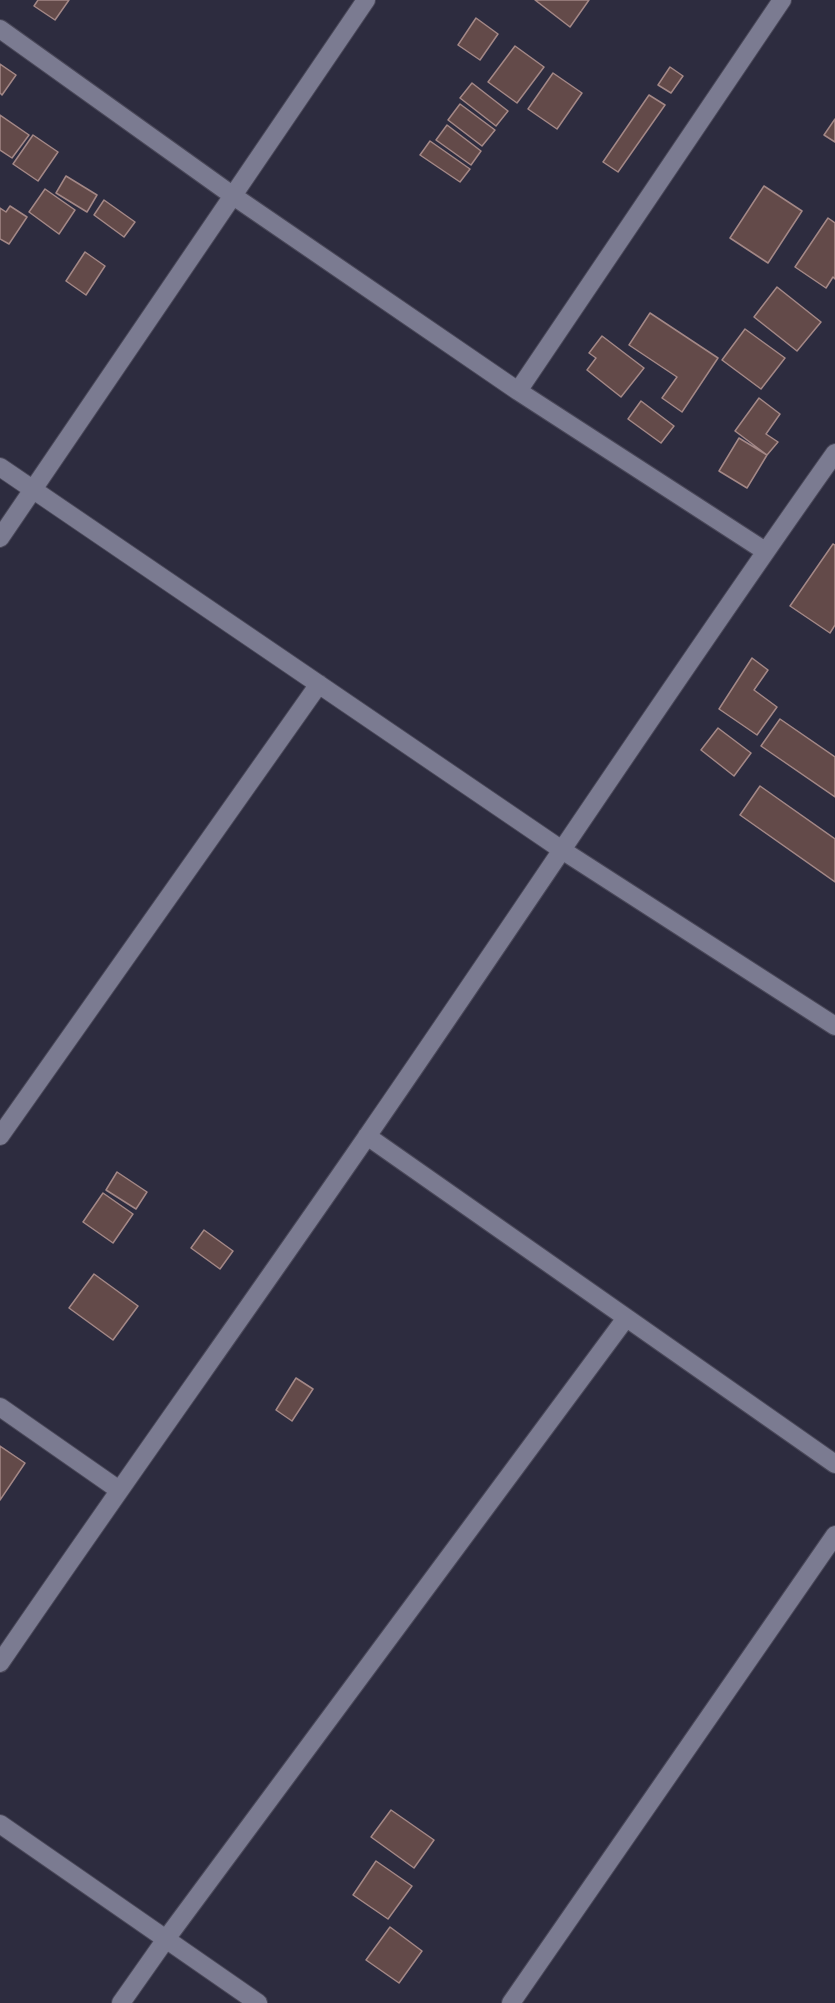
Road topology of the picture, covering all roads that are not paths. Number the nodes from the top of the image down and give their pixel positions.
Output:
1 (366, 0) edge
2 (782, 0) edge
3 (0, 29) edge
4 (232, 195) junction
5 (518, 391) junction
6 (835, 453) edge
7 (0, 466) edge
8 (33, 488) junction
9 (0, 538) edge
10 (765, 551) junction
11 (319, 684) junction
12 (562, 850) junction
13 (835, 1026) edge
14 (0, 1136) edge
15 (367, 1136) junction
16 (626, 1318) junction
17 (0, 1407) edge
18 (835, 1464) edge
19 (118, 1490) junction
20 (835, 1535) edge
21 (0, 1663) edge
22 (0, 1824) edge
23 (166, 1939) junction
24 (121, 2003) edge
25 (258, 2003) edge
26 (510, 2003) edge

1 - 4 street
2 - 5 street
3 - 4 street
4 - 5 street
4 - 8 street
5 - 10 street
6 - 10 street
7 - 8 street
8 - 9 street
8 - 11 street
10 - 12 street
11 - 12 street
11 - 14 street
12 - 13 street
12 - 15 street
15 - 16 street
15 - 19 street
16 - 18 street
16 - 23 street
17 - 19 street
19 - 21 street
20 - 26 street
22 - 23 street
23 - 24 street
23 - 25 street

